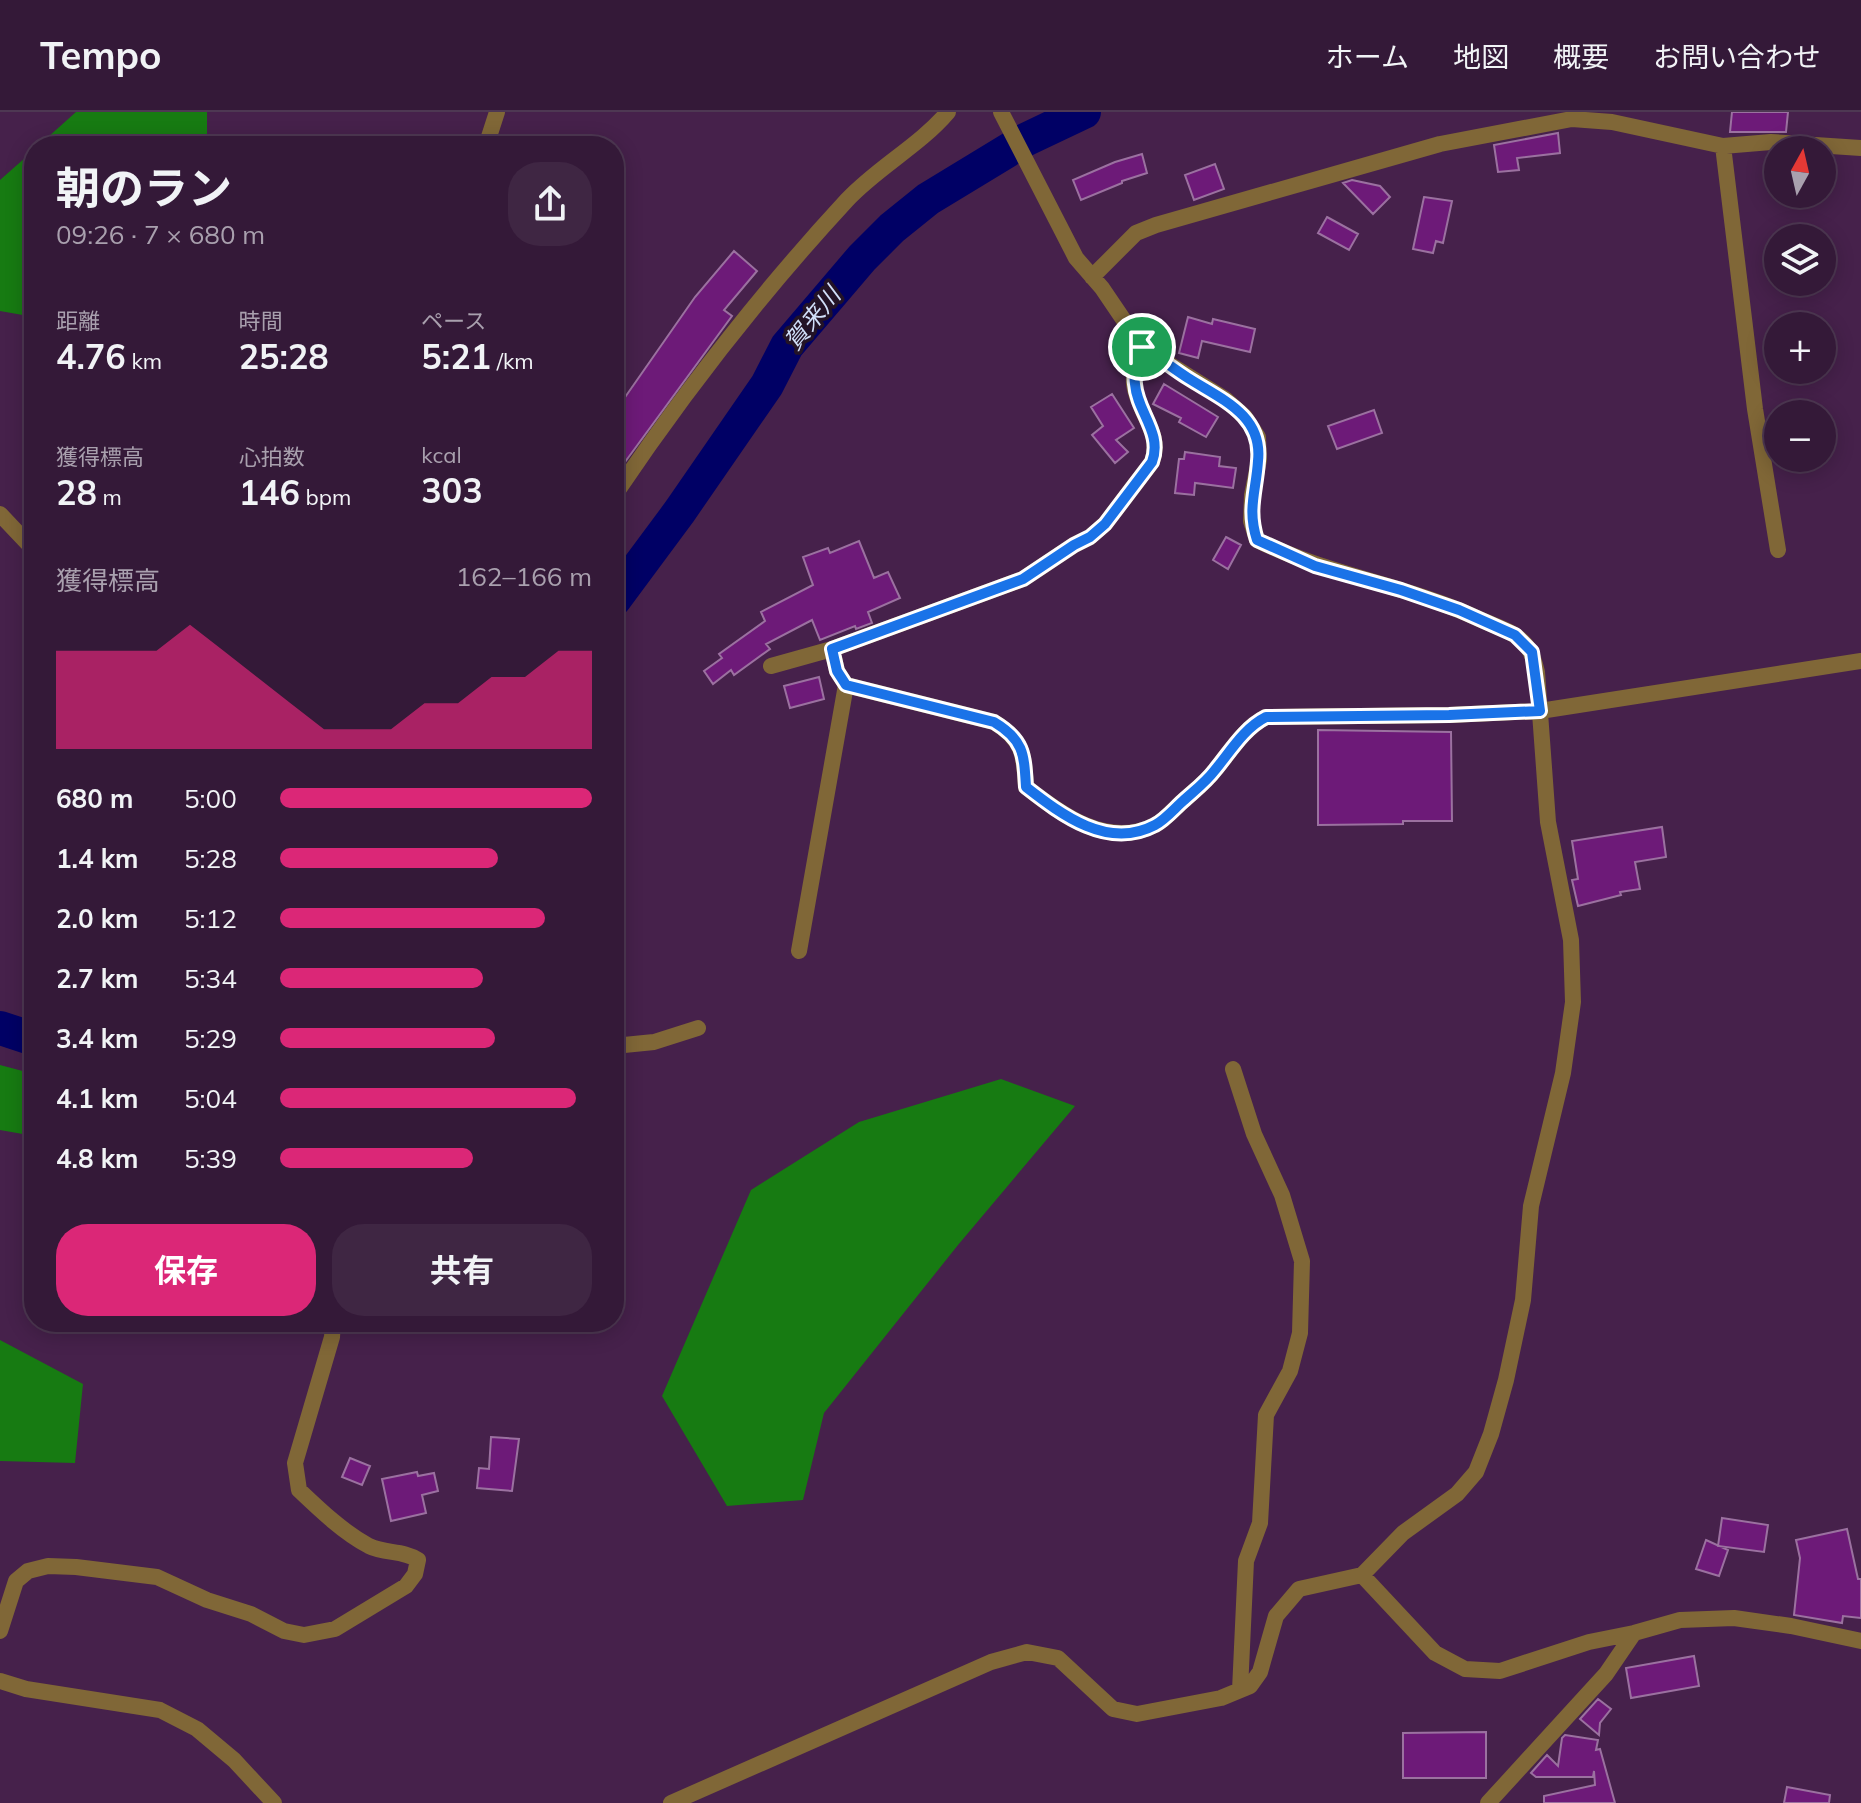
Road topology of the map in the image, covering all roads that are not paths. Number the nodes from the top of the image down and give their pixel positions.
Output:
1 (497, 112) edge
2 (948, 112) edge
3 (1001, 112) edge
4 (489, 136) edge
5 (1723, 146) junction
6 (1861, 148) edge
7 (1092, 277) junction
8 (1142, 347) junction
9 (624, 481) edge
10 (0, 514) edge
11 (24, 539) edge
12 (1778, 550) dead end
13 (832, 649) junction
14 (1861, 661) edge
15 (771, 666) dead end
16 (846, 685) junction
17 (1540, 711) junction
18 (799, 951) dead end
19 (698, 1028) dead end
20 (624, 1045) edge
21 (1233, 1069) dead end
22 (332, 1332) edge
23 (1362, 1575) junction
24 (0, 1631) edge
25 (1634, 1633) junction
26 (1861, 1641) edge
27 (0, 1681) edge
28 (1240, 1690) junction
29 (272, 1803) edge
30 (671, 1803) edge
31 (1488, 1803) edge

1 - 4 street
2 - 9 street
3 - 7 street
5 - 6 street
5 - 7 street
5 - 12 street
7 - 8 street
8 - 13 street
8 - 17 street
10 - 11 street
13 - 15 street
13 - 16 street
14 - 17 street
16 - 17 street
16 - 18 street
17 - 23 street
19 - 20 street
21 - 28 street
22 - 24 street
23 - 25 street
23 - 28 street
25 - 26 street
25 - 31 street
27 - 29 street
28 - 30 street

